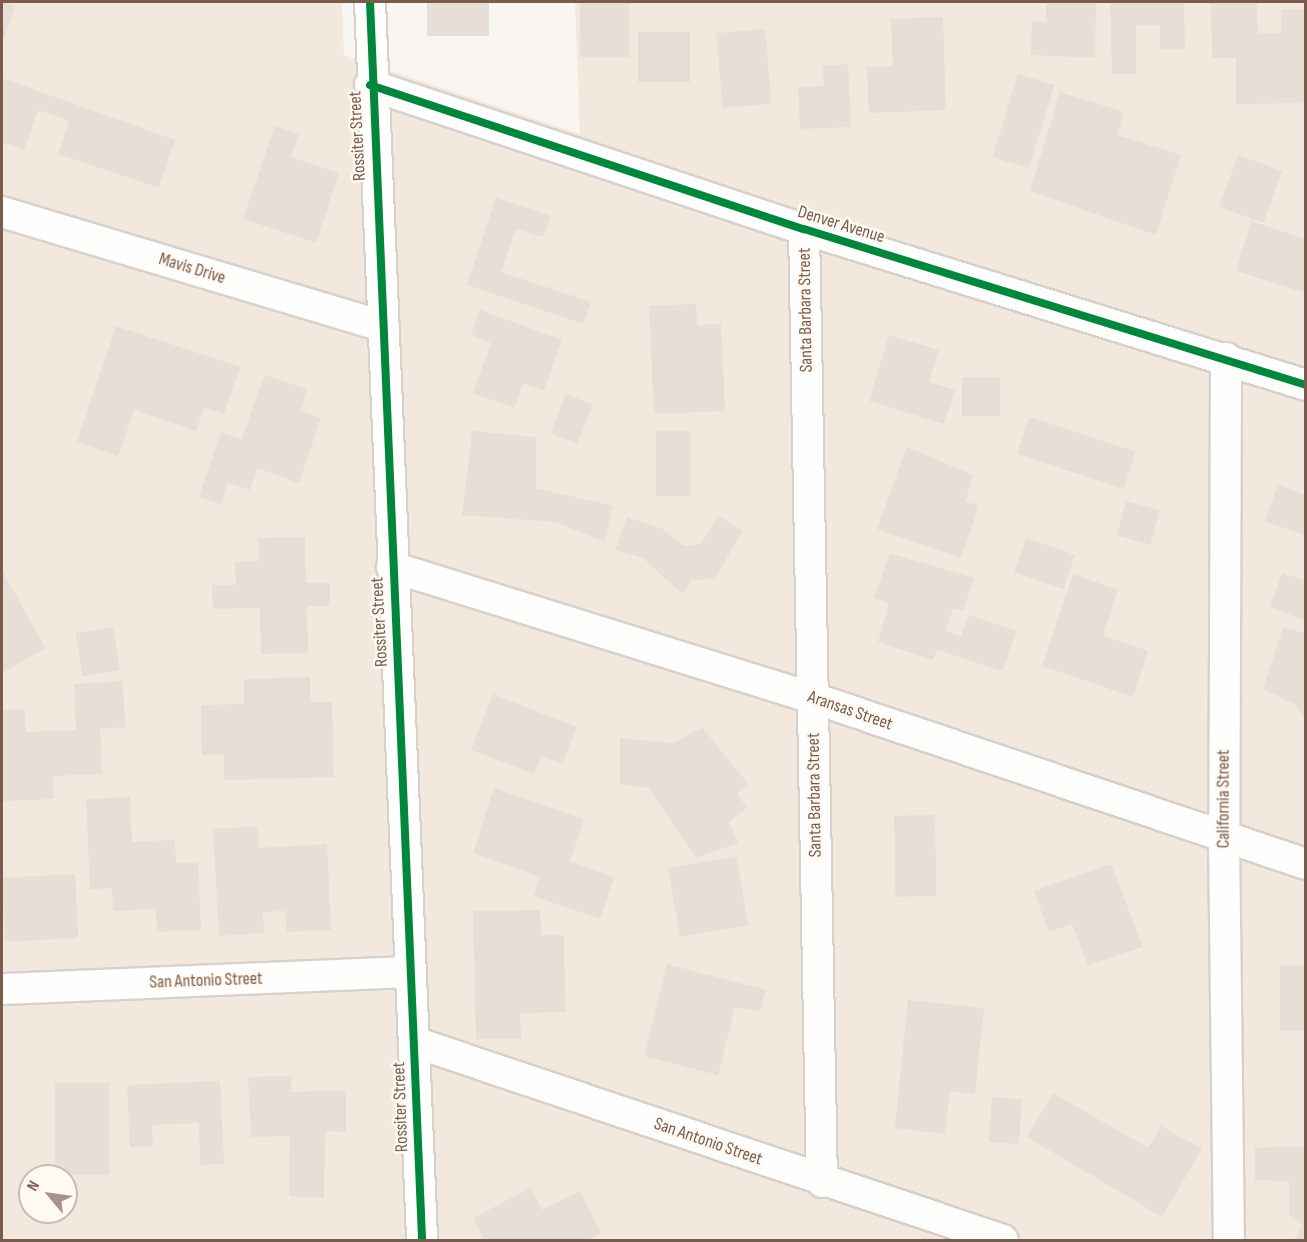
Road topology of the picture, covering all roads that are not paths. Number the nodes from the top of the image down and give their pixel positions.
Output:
1 (370, 2) edge
2 (370, 85) junction
3 (2, 212) edge
4 (804, 229) junction
5 (382, 326) junction
6 (1226, 357) junction
7 (1305, 385) edge
8 (392, 567) junction
9 (813, 698) junction
10 (1224, 838) junction
11 (1305, 864) edge
12 (411, 972) junction
13 (2, 989) edge
14 (414, 1042) junction
15 (822, 1182) junction
16 (422, 1240) edge
17 (1003, 1240) edge
18 (1229, 1240) edge

1 - 2 street, Rossiter Street
2 - 4 street, Denver Avenue
2 - 5 street, Rossiter Street
3 - 5 street, Mavis Drive
4 - 6 street, Denver Avenue
4 - 9 street, Santa Barbara Street
5 - 8 street, Rossiter Street
6 - 7 street, Denver Avenue
6 - 10 street, California Street
8 - 9 street, Aransas Street
8 - 12 street, Rossiter Street
9 - 10 street, Aransas Street
9 - 15 street, Santa Barbara Street
10 - 11 street, Aransas Street
10 - 18 street, California Street
12 - 13 street, San Antonio Street
12 - 14 street, Rossiter Street
14 - 15 street, San Antonio Street
14 - 16 street, Rossiter Street
15 - 17 street, San Antonio Street

